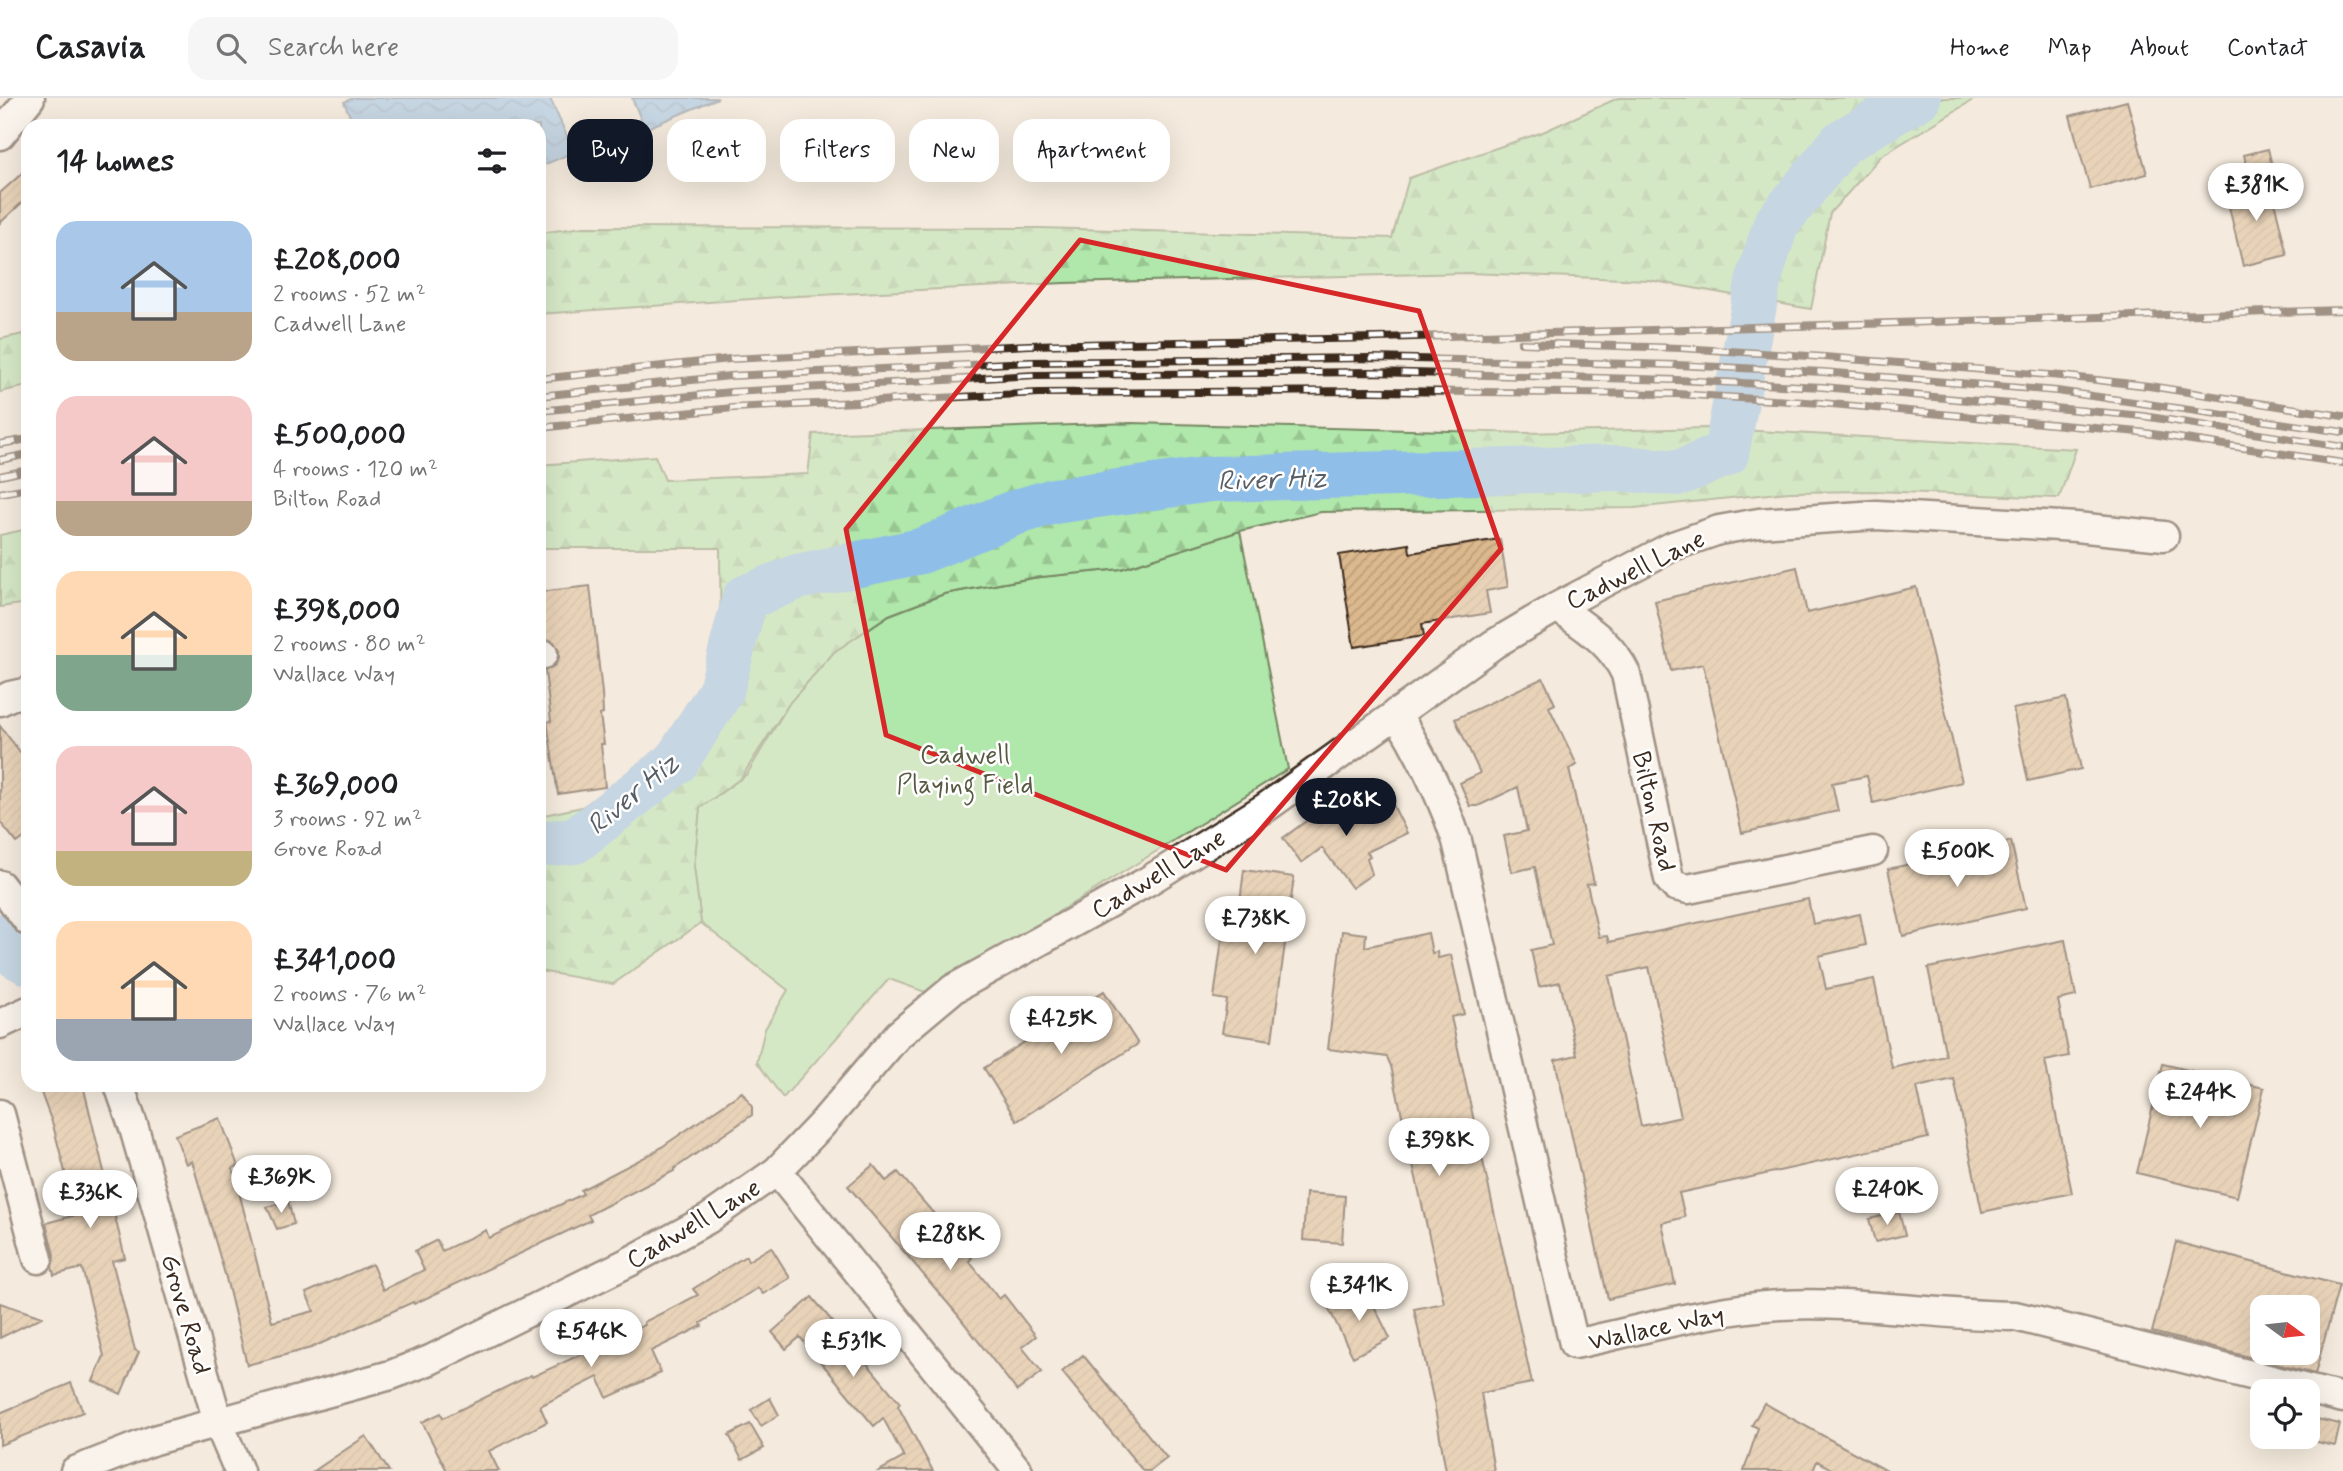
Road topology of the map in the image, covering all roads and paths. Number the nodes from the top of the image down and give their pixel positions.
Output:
1 (30, 98) edge
2 (0, 135) edge
3 (2164, 536) dead end
4 (1557, 607) junction
5 (21, 694) edge
6 (0, 701) edge
7 (1396, 713) junction
8 (1872, 851) dead end
9 (0, 885) edge
10 (21, 912) edge
11 (21, 1014) edge
12 (0, 1024) edge
13 (121, 1092) edge
14 (1, 1120) edge
15 (777, 1171) junction
16 (38, 1259) dead end
17 (2343, 1398) edge
18 (218, 1422) junction
19 (1013, 1469) edge
20 (75, 1471) edge
21 (239, 1471) edge

1 - 2 street
3 - 4 street, Cadwell Lane
4 - 7 street, Cadwell Lane
4 - 8 street, Bilton Road
5 - 6 street
7 - 15 street, Cadwell Lane
7 - 17 street, Wallace Way
9 - 10 street
11 - 12 street
13 - 18 street, Grove Road
14 - 16 street
15 - 18 street, Cadwell Lane
15 - 19 street
18 - 20 street, Cadwell Lane
18 - 21 street, Grove Road

